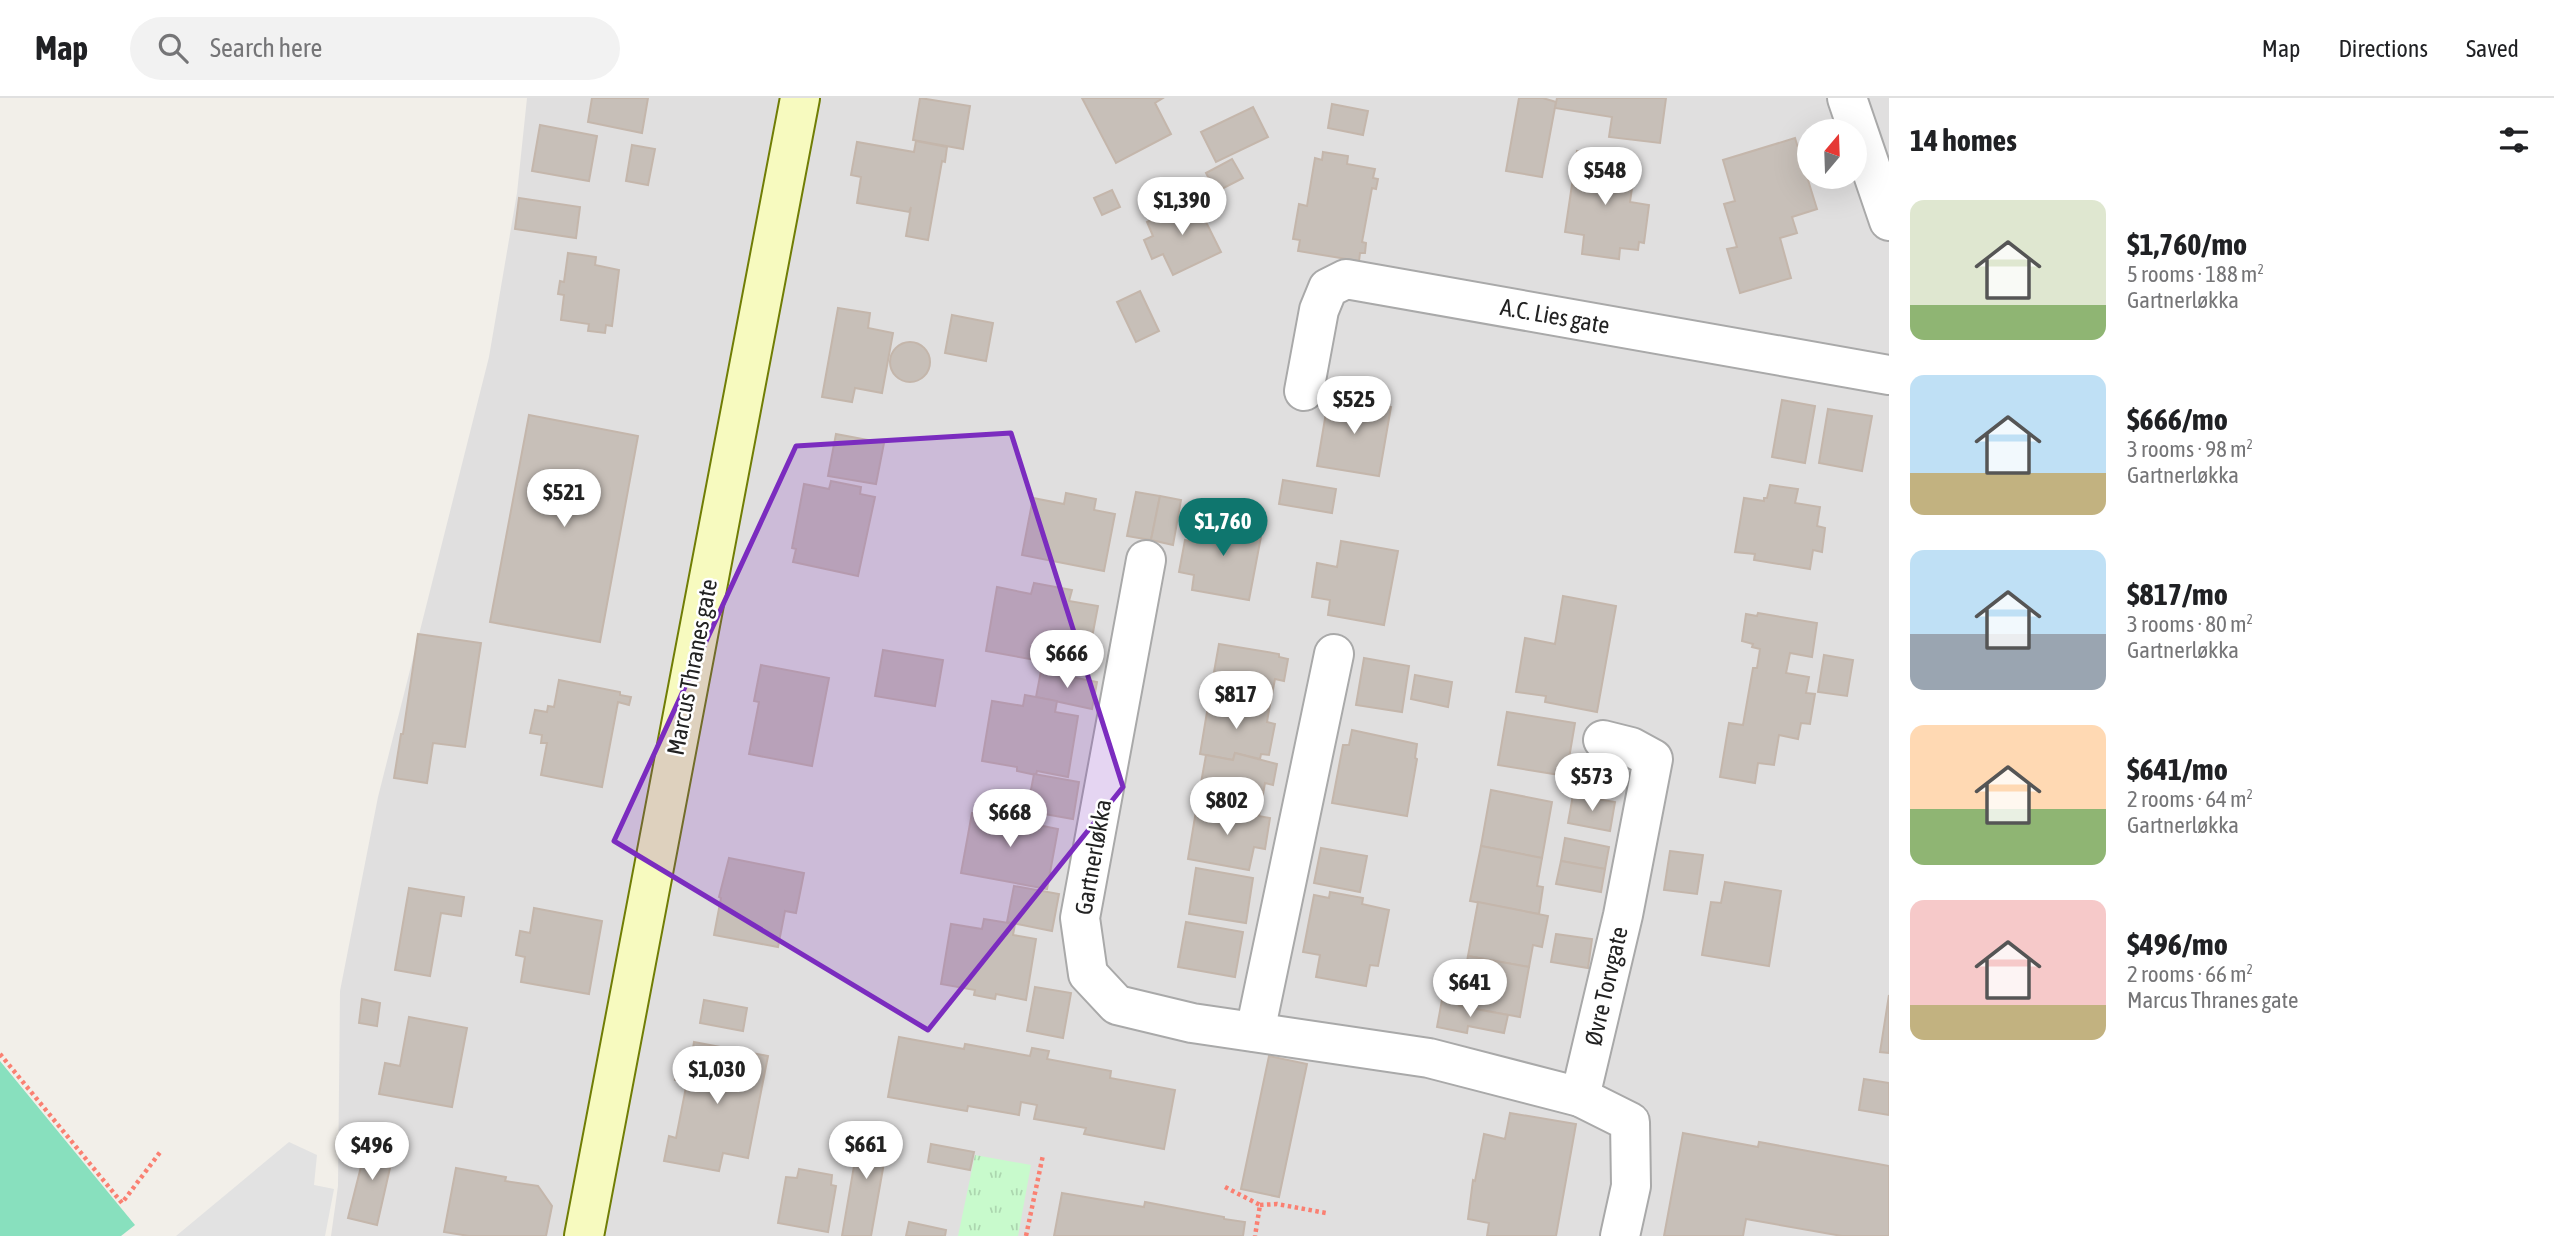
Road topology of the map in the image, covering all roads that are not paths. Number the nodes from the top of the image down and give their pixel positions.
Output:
1 (800, 98) edge
2 (1847, 98) edge
3 (1889, 221) edge
4 (1889, 375) edge
5 (1304, 391) dead end
6 (1146, 560) dead end
7 (1334, 653) dead end
8 (1603, 740) dead end
9 (1255, 1032) junction
10 (1580, 1097) junction
11 (584, 1236) edge
12 (1620, 1236) edge

1 - 11 main road, Marcus Thranes gate
2 - 3 street
4 - 5 street, A.C. Lies gate
6 - 9 street, Gartnerløkka
7 - 9 street
8 - 10 street, Øvre Torvgate
9 - 10 street, Gartnerløkka
10 - 12 street

